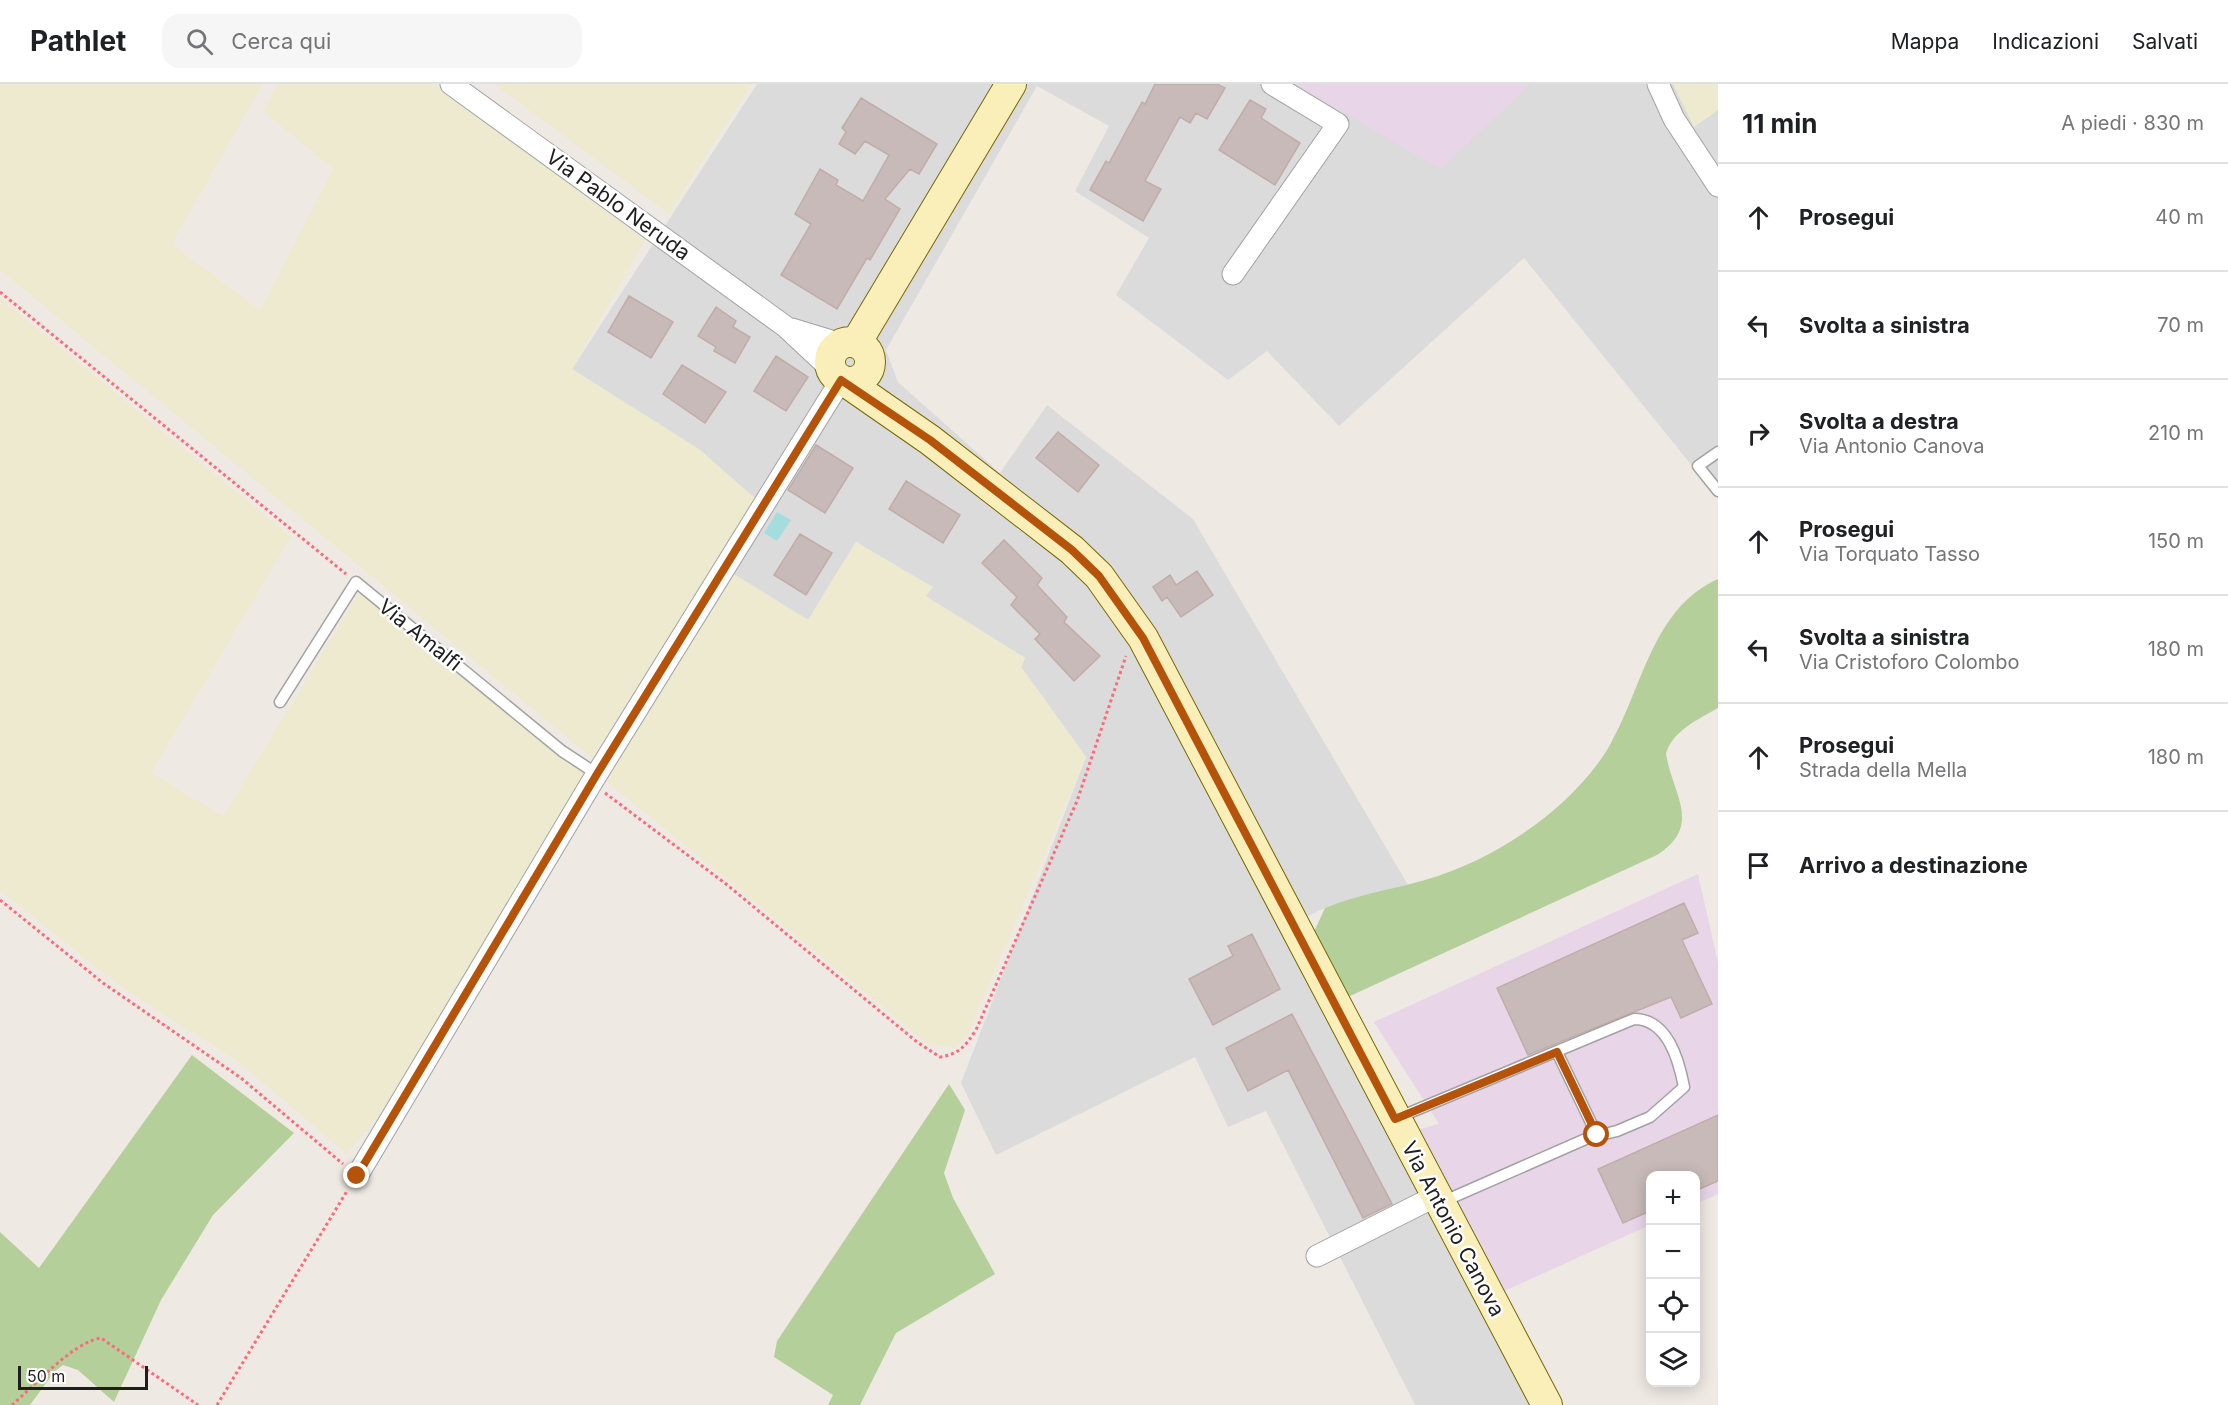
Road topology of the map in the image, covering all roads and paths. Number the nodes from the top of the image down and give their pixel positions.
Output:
1 (451, 84) edge
2 (1011, 84) edge
3 (1272, 84) edge
4 (1658, 84) edge
5 (1718, 186) edge
6 (1233, 274) dead end
7 (0, 292) edge
8 (851, 363) junction
9 (1718, 452) edge
10 (1718, 492) edge
11 (356, 582) junction
12 (1134, 646) junction
13 (280, 702) dead end
14 (594, 778) junction
15 (0, 900) edge
16 (1557, 1052) junction
17 (1395, 1119) junction
18 (1597, 1135) junction
19 (357, 1176) junction
20 (1437, 1200) junction
21 (1317, 1256) dead end
22 (12, 1405) edge
23 (198, 1405) edge
24 (217, 1405) edge
25 (1547, 1405) edge

1 - 8 street, Via Pablo Neruda
2 - 8 street
3 - 6 street
4 - 5 street
7 - 11 path
8 - 12 street, Via Antonio Canova
8 - 14 street
9 - 10 lane
11 - 13 lane, Via Amalfi
11 - 14 lane, Via Amalfi
12 - 14 path
12 - 17 street, Via Antonio Canova
14 - 19 street
15 - 19 path
16 - 17 lane
16 - 18 lane
16 - 18 lane
17 - 20 street, Via Antonio Canova
18 - 20 lane
19 - 24 path
20 - 21 street
20 - 25 street, Via Antonio Canova
22 - 23 path

